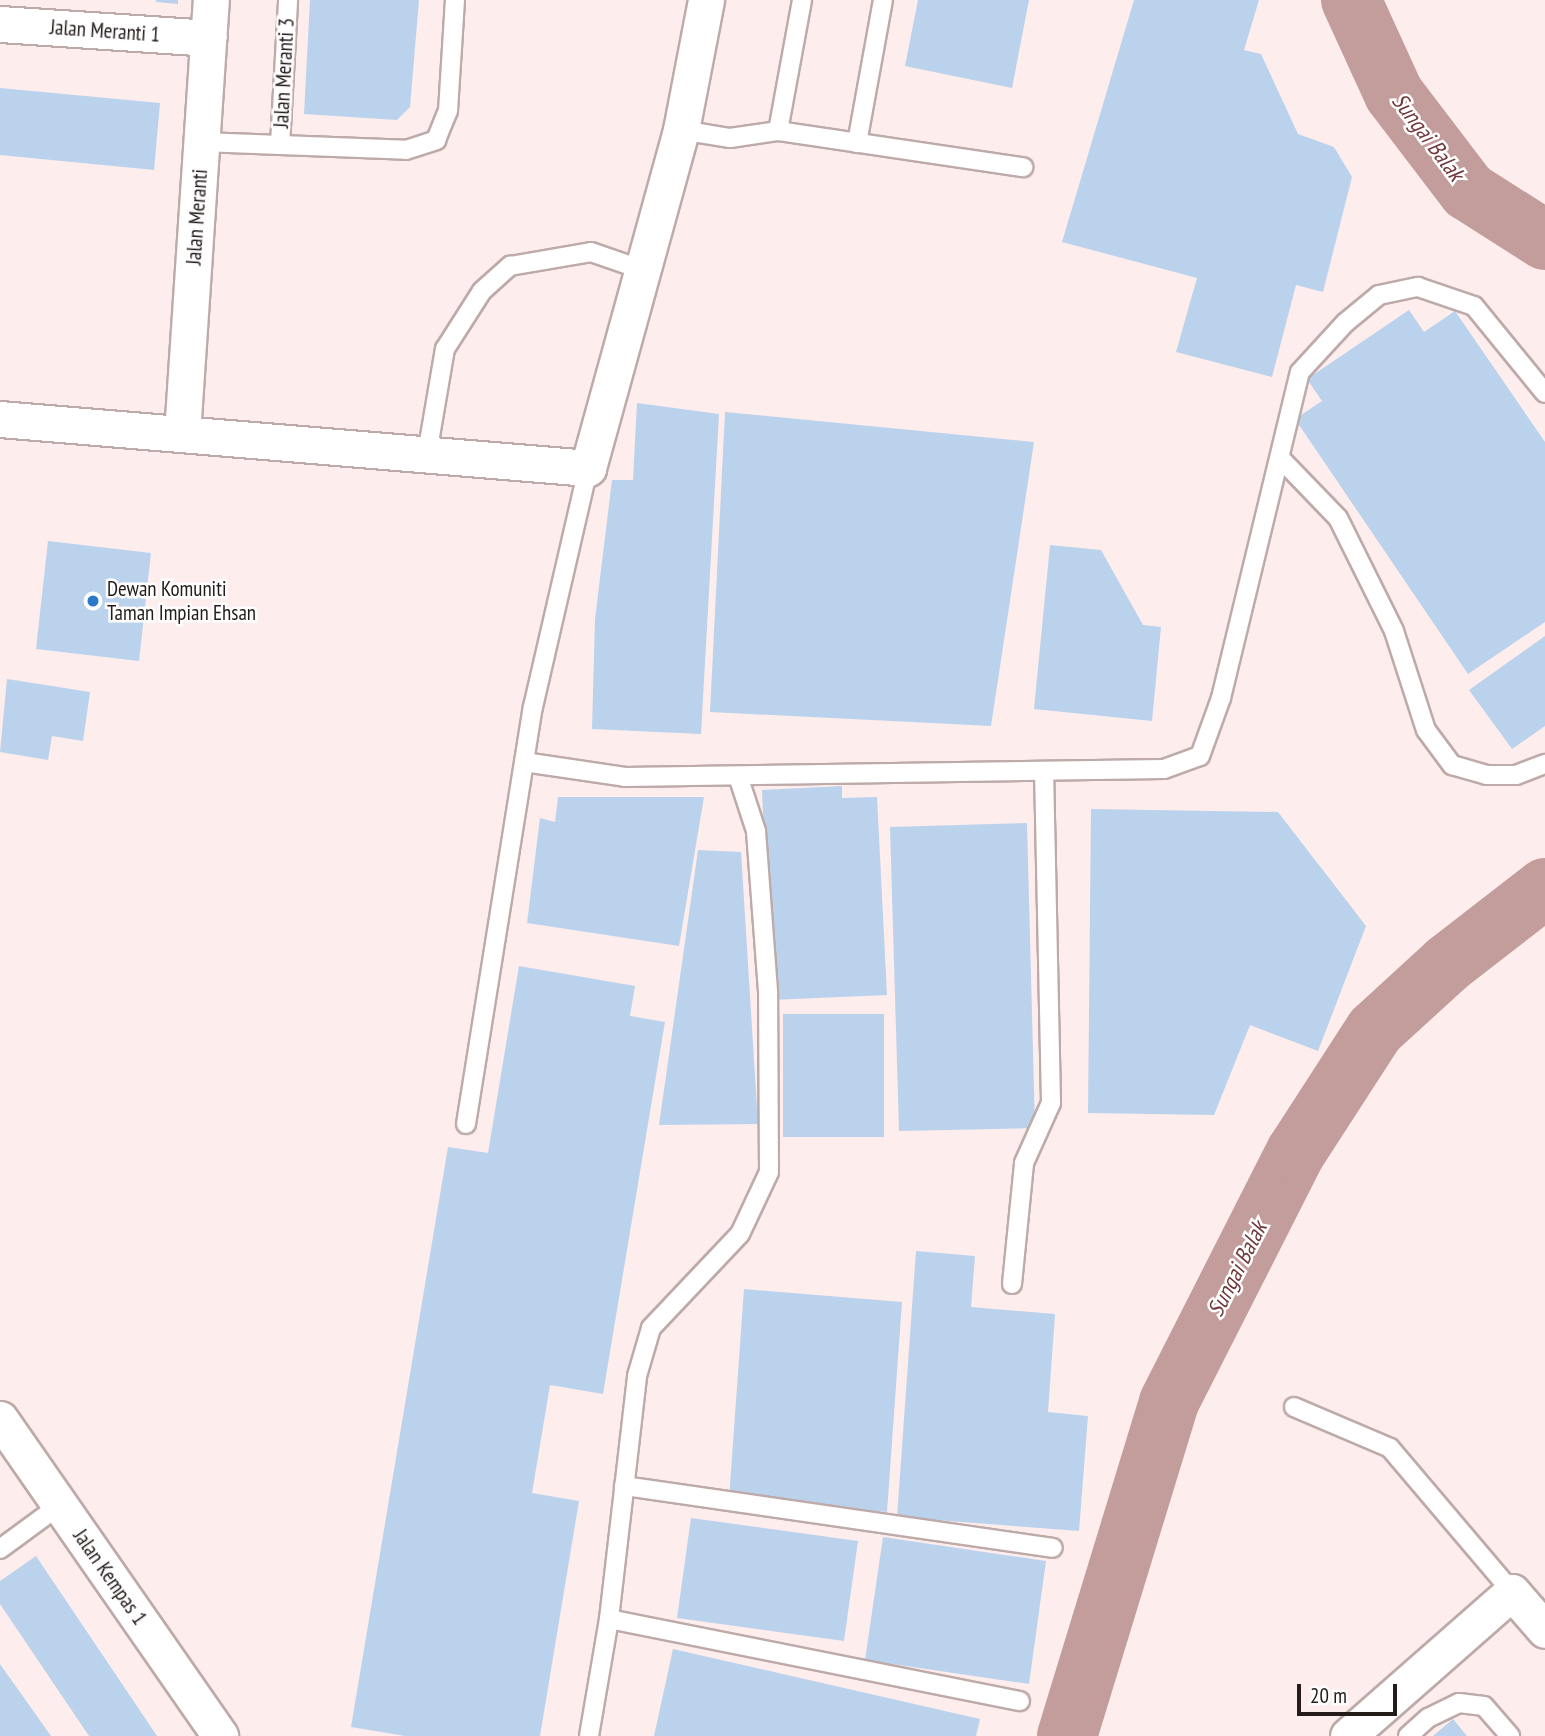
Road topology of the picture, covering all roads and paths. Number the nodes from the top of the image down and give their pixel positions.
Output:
1 (211, 0) edge
2 (288, 0) edge
3 (455, 0) edge
4 (706, 0) edge
5 (802, 0) edge
6 (883, 0) edge
7 (0, 24) edge
8 (209, 38) junction
9 (681, 130) junction
10 (778, 131) junction
11 (202, 142) junction
12 (857, 143) junction
13 (280, 145) junction
14 (1023, 167) dead end
15 (643, 270) junction
16 (1545, 393) edge
17 (0, 418) edge
18 (182, 434) junction
19 (427, 454) junction
20 (1280, 458) junction
21 (588, 468) junction
22 (524, 762) junction
23 (1545, 764) edge
24 (1044, 771) junction
25 (738, 776) junction
26 (466, 1124) dead end
27 (1012, 1284) dead end
28 (1294, 1407) dead end
29 (0, 1419) edge
30 (624, 1486) junction
31 (60, 1506) junction
32 (1054, 1548) dead end
33 (0, 1549) edge
34 (1513, 1592) junction
35 (610, 1619) junction
36 (1545, 1630) edge
37 (1020, 1701) dead end
38 (220, 1736) edge
39 (589, 1736) edge
40 (1348, 1736) edge
41 (1408, 1736) edge
42 (1510, 1736) edge

1 - 8 street, Jalan Meranti
2 - 13 lane, Jalan Meranti 3
3 - 13 lane
4 - 9 street
5 - 10 lane
6 - 12 lane
7 - 8 street, Jalan Meranti 1
8 - 11 street, Jalan Meranti
9 - 10 lane
9 - 15 street
10 - 12 lane
11 - 13 lane
11 - 18 street, Jalan Meranti
12 - 14 lane
15 - 19 lane
15 - 21 street
16 - 20 lane
17 - 18 street
18 - 19 street
19 - 21 street
20 - 23 lane
20 - 24 lane
21 - 22 lane
22 - 25 lane
22 - 26 lane
24 - 25 lane
24 - 27 lane
25 - 30 lane
28 - 34 lane
29 - 31 street, Jalan Kempas 1
30 - 32 lane
30 - 35 lane
31 - 33 lane
31 - 38 street, Jalan Kempas 1
34 - 36 street
34 - 40 street
35 - 37 lane
35 - 39 lane
41 - 42 lane

